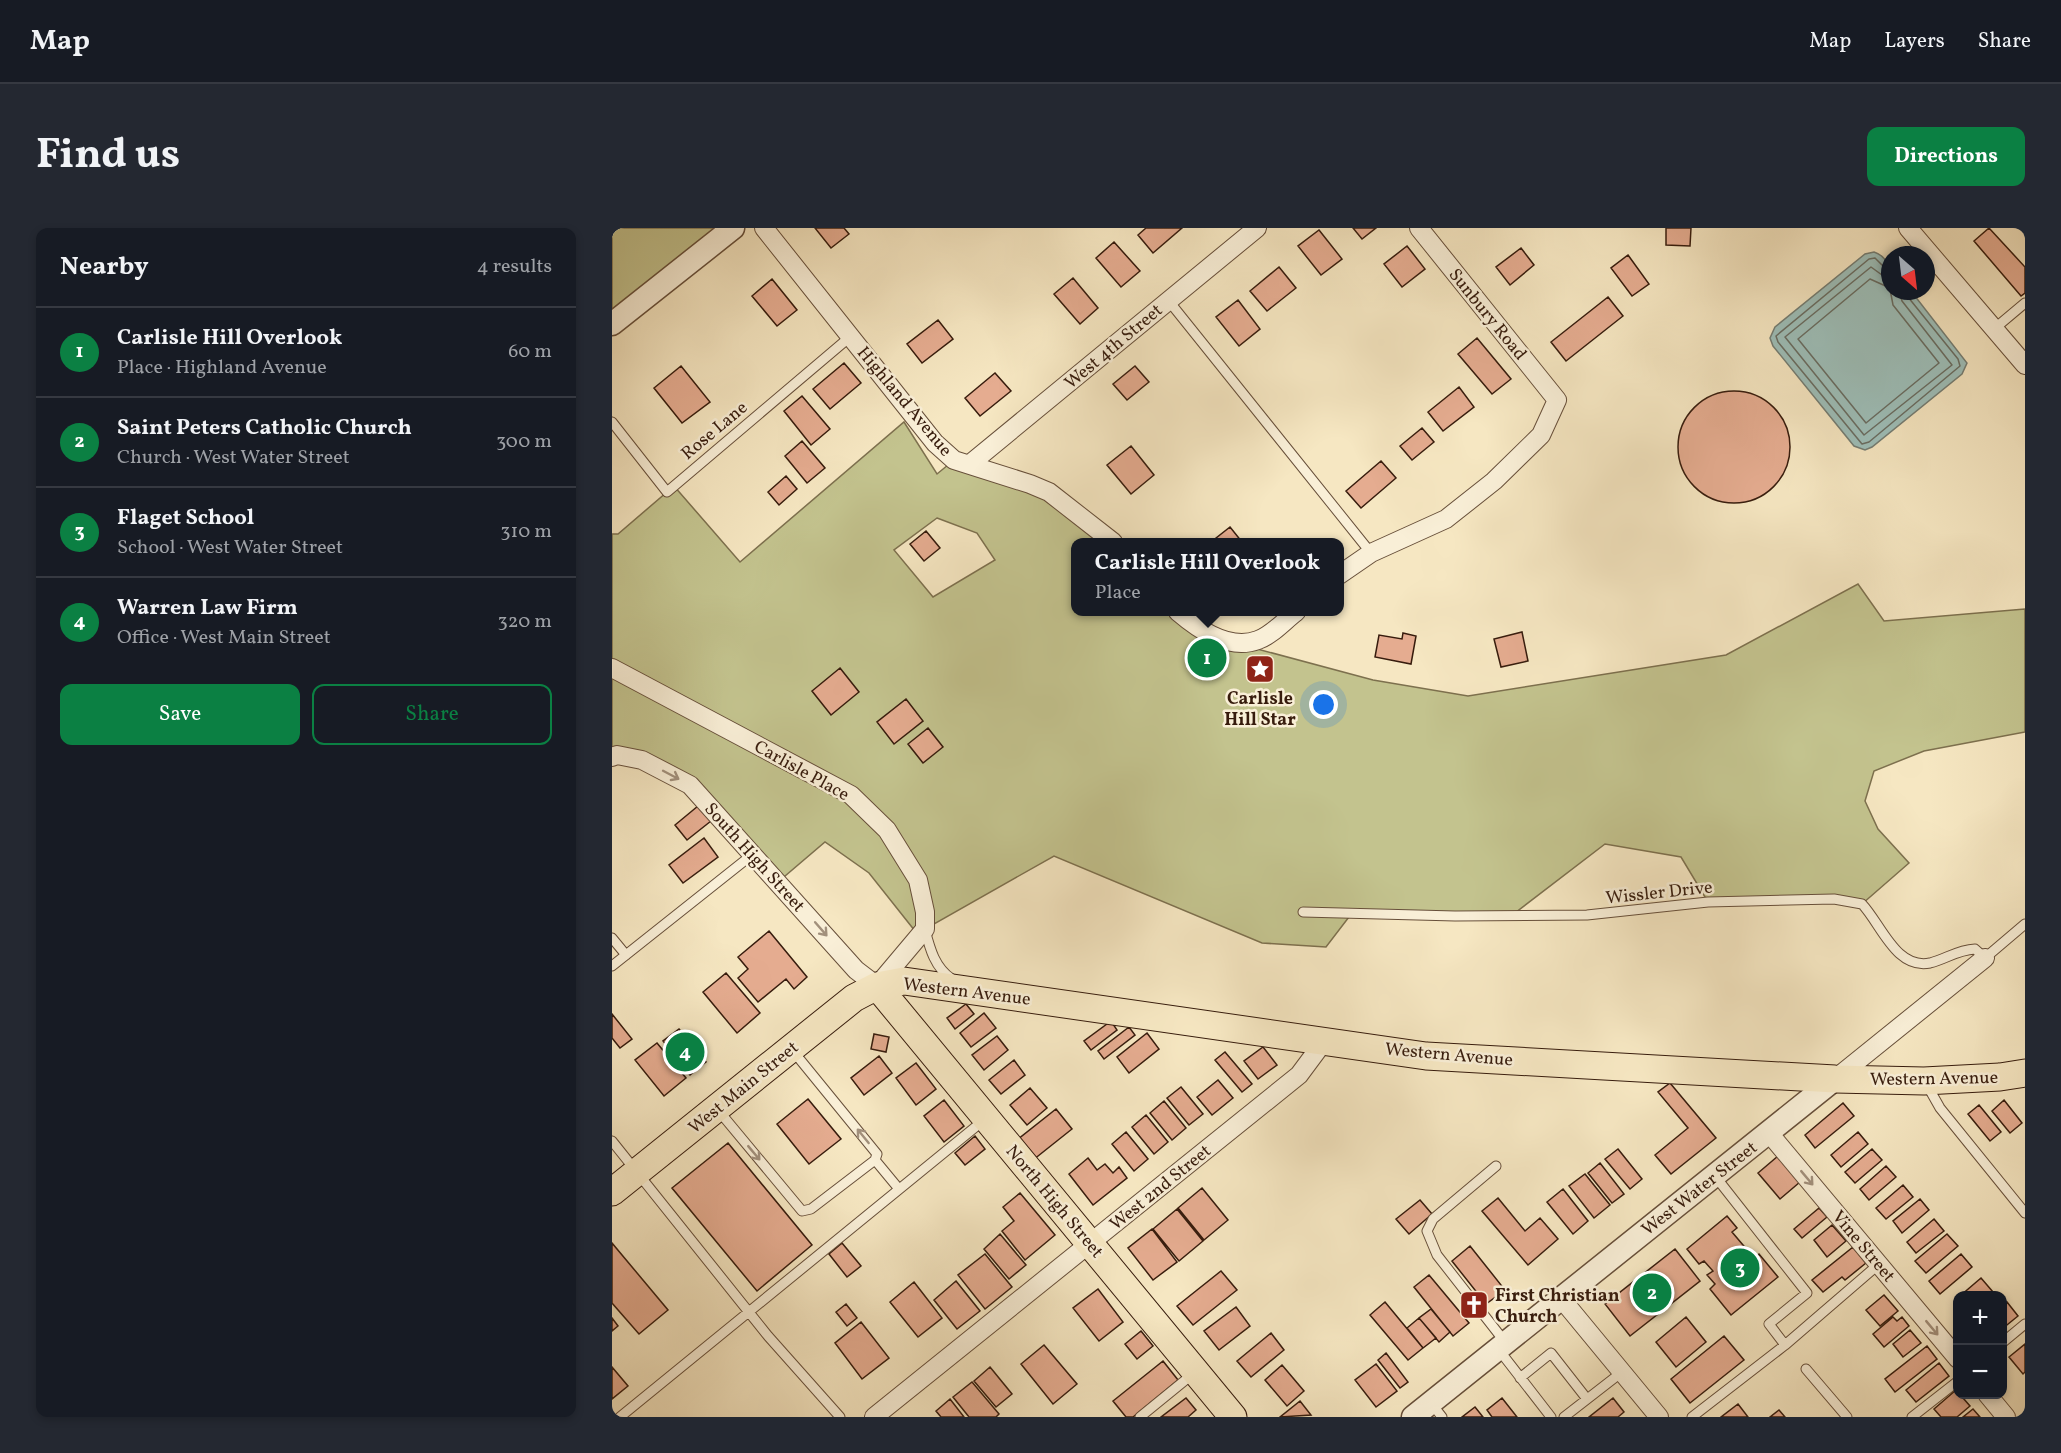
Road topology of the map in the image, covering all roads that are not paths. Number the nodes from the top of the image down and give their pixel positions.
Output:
1 (734, 228) edge
2 (764, 228) edge
3 (1257, 228) edge
4 (1419, 228) edge
5 (1908, 228) edge
6 (1168, 300) junction
7 (2025, 303) edge
8 (612, 324) edge
9 (1994, 329) junction
10 (850, 336) junction
11 (2025, 365) edge
12 (612, 422) edge
13 (970, 464) junction
14 (1107, 538) edge
15 (1371, 553) junction
16 (1344, 572) edge
17 (1183, 616) edge
18 (1291, 616) edge
19 (612, 668) edge
20 (614, 756) edge
21 (753, 855) junction
22 (1303, 912) dead end
23 (2025, 924) edge
24 (925, 929) junction
25 (612, 938) edge
26 (626, 955) junction
27 (1985, 958) junction
28 (612, 966) edge
29 (877, 986) junction
30 (969, 990) junction
31 (1325, 1040) junction
32 (791, 1049) junction
33 (2025, 1073) edge
34 (1835, 1079) junction
35 (1924, 1081) junction
36 (716, 1108) junction
37 (986, 1118) junction
38 (1769, 1133) junction
39 (612, 1141) edge
40 (875, 1160) junction
41 (1496, 1166) dead end
42 (637, 1172) junction
43 (1715, 1176) junction
44 (899, 1189) junction
45 (612, 1192) edge
46 (2025, 1213) edge
47 (1090, 1243) junction
48 (1879, 1264) junction
49 (1560, 1297) junction
50 (749, 1310) junction
51 (2025, 1324) edge
52 (2007, 1339) edge
53 (1501, 1345) junction
54 (1785, 1345) junction
55 (1953, 1353) edge
56 (1806, 1369) dead end
57 (1196, 1372) junction
58 (1622, 1372) junction
59 (1520, 1378) junction
60 (1953, 1385) edge
61 (1587, 1399) junction
62 (1990, 1399) edge
63 (1436, 1410) edge
64 (620, 1417) edge
65 (840, 1417) edge
66 (874, 1417) edge
67 (1140, 1417) edge
68 (1233, 1417) edge
69 (1413, 1417) edge
70 (1551, 1417) edge
71 (1564, 1417) edge
72 (1659, 1417) edge
73 (1692, 1417) edge
74 (1847, 1417) edge
75 (1912, 1417) edge
76 (2006, 1417) edge

1 - 8 street
2 - 10 street, Highland Avenue
3 - 6 street, West 4th Street
4 - 15 street, Sunbury Road
5 - 9 street
6 - 13 street, West 4th Street
6 - 15 lane
7 - 9 lane
9 - 11 street
10 - 12 lane, Rose Lane
10 - 13 street, Highland Avenue
13 - 14 street, Highland Avenue
15 - 16 street
17 - 18 street
19 - 24 street, Carlisle Place
20 -> 21 street, South High Street
21 - 26 lane
21 -> 29 street, South High Street
22 - 27 lane, Wissler Drive
23 - 27 lane
24 - 29 street
24 - 30 lane
25 - 26 lane
26 - 28 lane
27 - 34 street, West Water Street
29 - 30 main road, Western Avenue
29 - 32 main road, West Main Street
29 - 37 main road, North High Street
30 - 31 main road, Western Avenue
31 - 34 main road, Western Avenue
31 - 47 street, West 2nd Street
32 - 36 main road, West Main Street
40 -> 32 lane
33 - 35 main road, Western Avenue
34 - 35 main road, Western Avenue
34 - 38 street, West Water Street
35 - 46 lane
36 -> 40 lane
36 - 42 main road, West Main Street
37 - 44 lane
37 - 47 main road, North High Street
38 - 43 street, West Water Street
38 -> 48 street, Vine Street
39 - 42 lane
40 - 44 lane
41 - 53 lane
42 - 45 main road, West Main Street
42 - 50 lane
43 - 49 street, West Water Street
43 - 54 lane
44 - 50 lane
47 - 57 main road, North High Street
47 - 66 street, West 2nd Street
48 - 54 lane
48 -> 55 street, Vine Street
49 - 53 street, West Water Street
49 - 58 street
50 - 64 lane
50 - 65 lane
51 - 52 lane
53 - 59 lane
53 - 63 street, West Water Street
54 - 73 lane
56 - 74 lane
57 - 67 lane
57 - 68 main road, North High Street
58 - 61 lane
58 - 72 street
59 - 61 lane
59 - 70 lane
60 - 75 lane
61 - 71 lane
62 - 76 street
63 - 69 street, West Water Street

